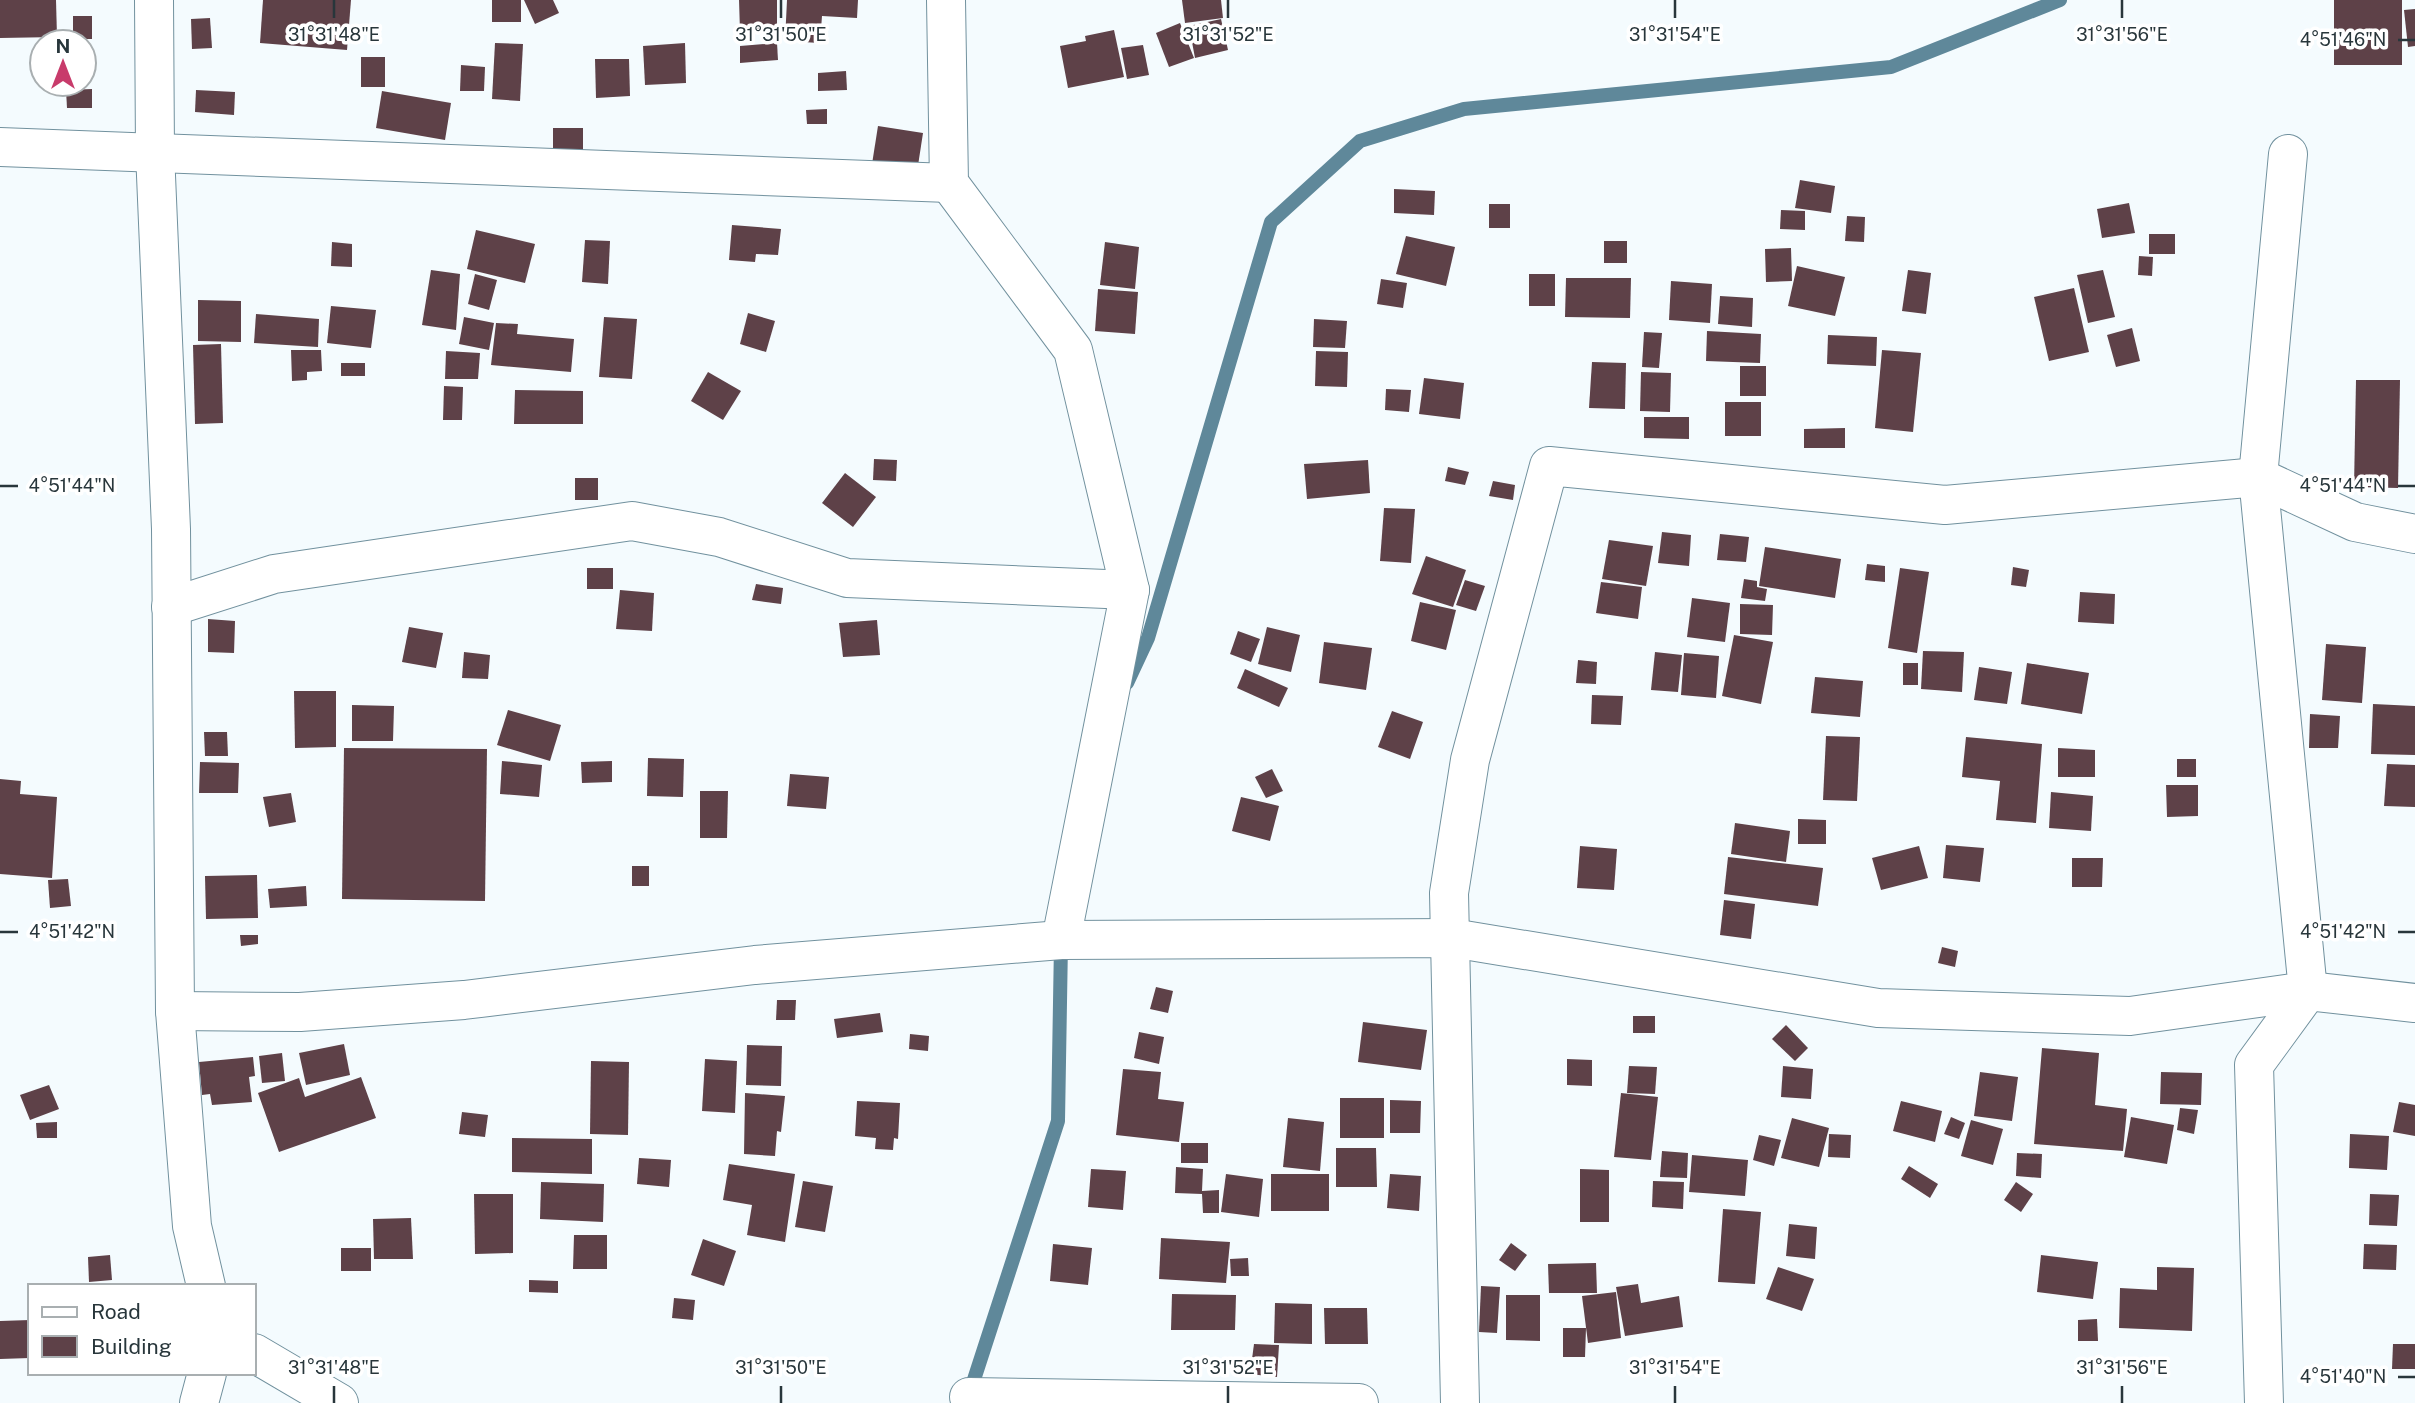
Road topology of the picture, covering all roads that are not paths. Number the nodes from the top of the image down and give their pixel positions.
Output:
1 (154, 0) edge
2 (946, 0) edge
3 (0, 147) edge
4 (155, 152) junction
5 (2288, 154) dead end
6 (949, 183) junction
7 (2258, 477) junction
8 (2415, 534) edge
9 (1130, 590) junction
10 (172, 607) junction
11 (1452, 938) junction
12 (1060, 940) junction
13 (2308, 991) junction
14 (2415, 1003) edge
15 (175, 1011) junction
16 (206, 1284) edge
17 (256, 1354) edge
18 (206, 1375) edge
19 (969, 1397) dead end
20 (199, 1403) edge
21 (339, 1403) edge
22 (1359, 1403) edge
23 (1460, 1403) edge
24 (2264, 1403) edge

1 - 4 street
2 - 6 street
3 - 4 street
4 - 6 street
4 - 10 street
5 - 7 street
6 - 9 street
7 - 8 street
7 - 11 street
7 - 13 street
9 - 10 street
9 - 12 street
10 - 15 street
11 - 12 street
11 - 13 street
11 - 23 street
12 - 15 street
13 - 14 street
13 - 24 street
15 - 16 street
17 - 21 street
18 - 20 street
19 - 22 street

